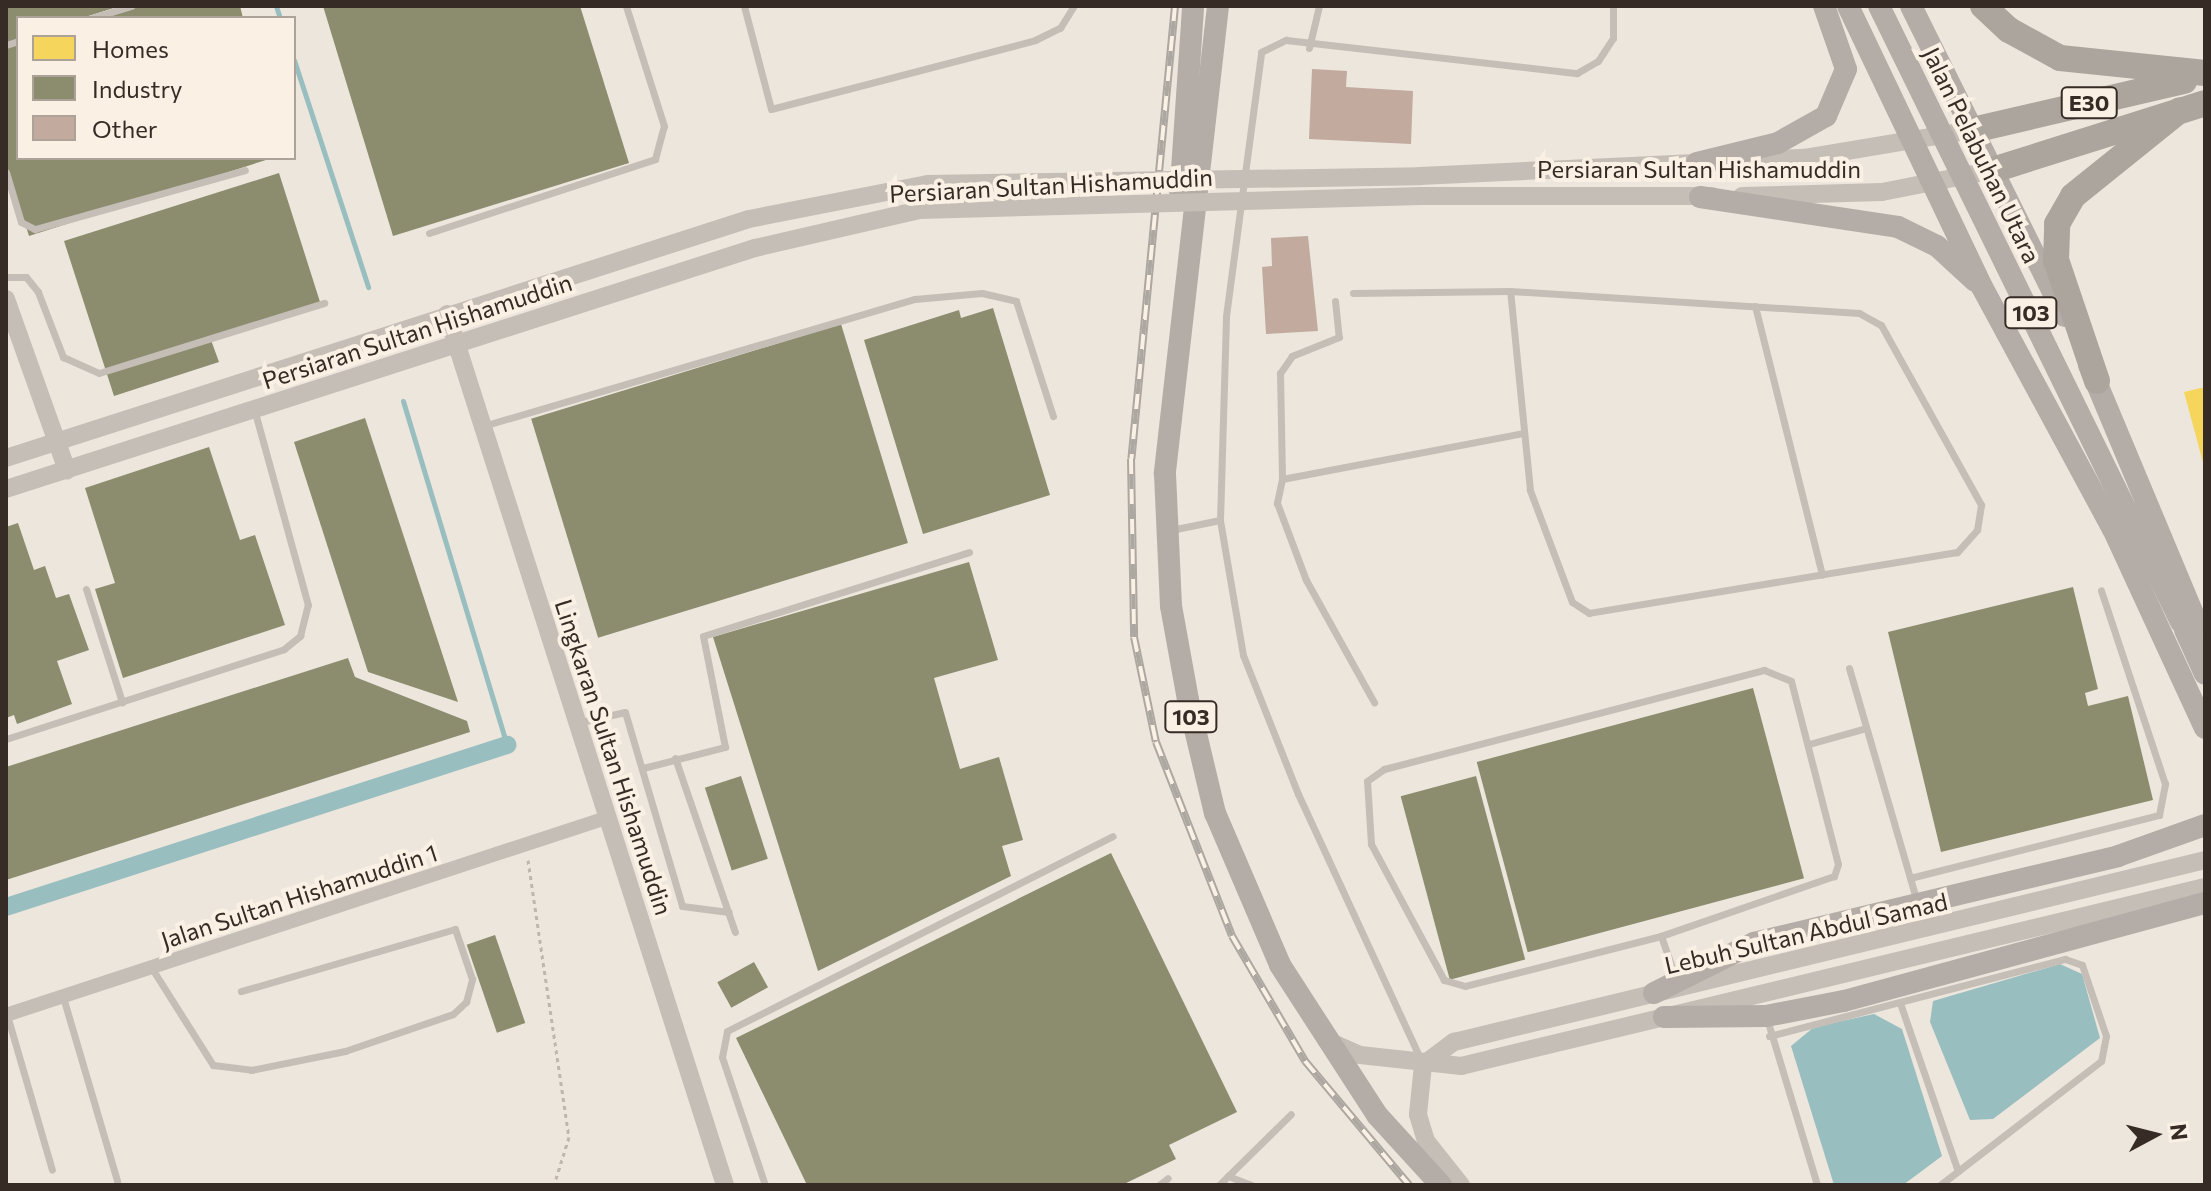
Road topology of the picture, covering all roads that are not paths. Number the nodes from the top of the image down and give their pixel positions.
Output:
1 (131, 6) edge
2 (626, 6) edge
3 (744, 6) edge
4 (1074, 6) edge
5 (1193, 6) edge
6 (1218, 6) edge
7 (1319, 6) edge
8 (1613, 6) edge
9 (1824, 6) edge
10 (1834, 6) edge
11 (1848, 6) edge
12 (1879, 6) edge
13 (1911, 6) edge
14 (1983, 6) edge
15 (98, 16) edge
16 (1309, 48) junction
17 (2205, 75) edge
18 (1885, 78) junction
19 (2193, 106) edge
20 (1973, 130) junction
21 (1918, 144) junction
22 (1697, 163) junction
23 (245, 170) dead end
24 (1993, 170) junction
25 (6, 172) edge
26 (1936, 183) junction
27 (1700, 197) junction
28 (429, 233) dead end
29 (6, 277) edge
30 (1982, 287) junction
31 (1510, 291) junction
32 (1353, 293) dead end
33 (6, 299) edge
34 (1335, 301) dead end
35 (324, 303) dead end
36 (1755, 306) junction
37 (447, 314) junction
38 (455, 343) junction
39 (1173, 368) junction
40 (2097, 381) junction
41 (254, 409) junction
42 (1053, 416) dead end
43 (479, 427) junction
44 (1523, 433) junction
45 (56, 442) junction
46 (6, 458) edge
47 (67, 470) junction
48 (1282, 479) junction
49 (6, 489) edge
50 (1220, 520) junction
51 (1165, 532) junction
52 (969, 552) dead end
53 (1822, 575) junction
54 (86, 589) dead end
55 (2101, 590) dead end
56 (2205, 642) edge
57 (1849, 668) dead end
58 (2205, 674) edge
59 (122, 702) junction
60 (1374, 702) dead end
61 (579, 723) junction
62 (1866, 728) junction
63 (2205, 728) edge
64 (6, 739) edge
65 (1809, 744) junction
66 (675, 758) junction
67 (643, 768) junction
68 (606, 818) junction
69 (2205, 825) edge
70 (1113, 836) dead end
71 (2205, 860) edge
72 (1910, 878) junction
73 (2205, 887) edge
74 (2205, 903) edge
75 (1918, 904) junction
76 (729, 912) junction
77 (735, 932) dead end
78 (1661, 936) junction
79 (151, 967) junction
80 (1677, 981) junction
81 (241, 991) dead end
82 (1654, 993) junction
83 (63, 997) junction
84 (1900, 1003) junction
85 (6, 1015) edge
86 (1664, 1017) junction
87 (1768, 1026) junction
88 (1326, 1040) junction
89 (1423, 1065) junction
90 (1291, 1114) dead end
91 (52, 1170) dead end
92 (1958, 1171) junction
93 (1228, 1176) junction
94 (1168, 1178) dead end
95 (117, 1181) dead end
96 (725, 1185) edge
97 (765, 1185) edge
98 (1159, 1185) edge
99 (1219, 1185) edge
100 (1251, 1185) edge
101 (1441, 1185) edge
102 (1461, 1185) edge
103 (1817, 1185) edge
104 (1940, 1185) edge

1 - 15 lane
2 - 28 lane
3 - 4 lane
5 - 39 main road, 103
6 - 39 main road
7 - 16 lane
8 - 16 lane
9 - 22 main road
10 - 18 main road
11 - 18 main road
12 - 58 main road, Jalan Pelabuhan Utara / 103, bridge
13 - 20 main road
14 - 17 highway
16 - 50 lane
17 - 20 highway, E30
18 - 21 main road
19 - 24 highway, E30
19 - 40 highway
20 - 21 street, Persiaran Sultan Hishamuddin
20 - 24 main road
21 - 22 street, Persiaran Sultan Hishamuddin
21 - 26 main road
22 - 37 street, Persiaran Sultan Hishamuddin, bridge
23 - 25 lane
24 - 26 street, Persiaran Sultan Hishamuddin
24 - 40 main road
26 - 27 street, Persiaran Sultan Hishamuddin
26 - 30 main road
27 - 30 main road
27 - 38 street, Persiaran Sultan Hishamuddin, bridge
29 - 35 lane
30 - 63 main road
31 - 32 lane
31 - 36 lane
31 - 44 lane
33 - 45 street
34 - 48 lane
36 - 53 lane
36 - 53 lane
37 - 38 street, Lingkaran Sultan Hishamuddin
37 - 45 street, Persiaran Sultan Hishamuddin
38 - 41 street, Persiaran Sultan Hishamuddin
38 - 43 street, Lingkaran Sultan Hishamuddin
39 - 51 main road, 103
40 - 56 main road
41 - 47 street, Persiaran Sultan Hishamuddin
41 - 59 lane
42 - 43 lane
43 - 61 street, Lingkaran Sultan Hishamuddin
44 - 48 lane
44 - 53 lane
45 - 46 street, Persiaran Sultan Hishamuddin
45 - 47 street
47 - 49 street, Persiaran Sultan Hishamuddin
48 - 60 lane
50 - 51 lane
50 - 89 lane
51 - 88 main road, 103
52 - 66 lane
54 - 59 lane
55 - 72 lane
57 - 62 lane
59 - 64 lane
61 - 67 lane
61 - 68 street, Lingkaran Sultan Hishamuddin
62 - 65 lane
62 - 72 lane
65 - 78 lane
65 - 78 lane
66 - 67 lane
66 - 76 lane
67 - 76 lane
68 - 79 street, Jalan Sultan Hishamuddin 1
68 - 96 street, Lingkaran Sultan Hishamuddin
69 - 75 main road
70 - 97 lane
71 - 82 street, Lebuh Sultan Abdul Samad
72 - 75 lane
73 - 86 street, Lebuh Sultan Abdul Samad
74 - 87 main road
75 - 80 main road
76 - 77 lane
78 - 80 lane
79 - 81 lane
79 - 83 street, Jalan Sultan Hishamuddin 1
80 - 82 main road
82 - 89 street, Lebuh Sultan Abdul Samad
83 - 85 street, Jalan Sultan Hishamuddin 1
83 - 95 lane
84 - 87 lane
84 - 92 lane
84 - 92 lane
85 - 91 lane
86 - 87 main road
86 - 89 street, Lebuh Sultan Abdul Samad
87 - 103 lane
88 - 89 street, Lebuh Sultan Abdul Samad
88 - 101 main road, 103
89 - 102 street
90 - 93 lane
92 - 104 lane
93 - 99 lane
93 - 100 lane
94 - 98 lane

